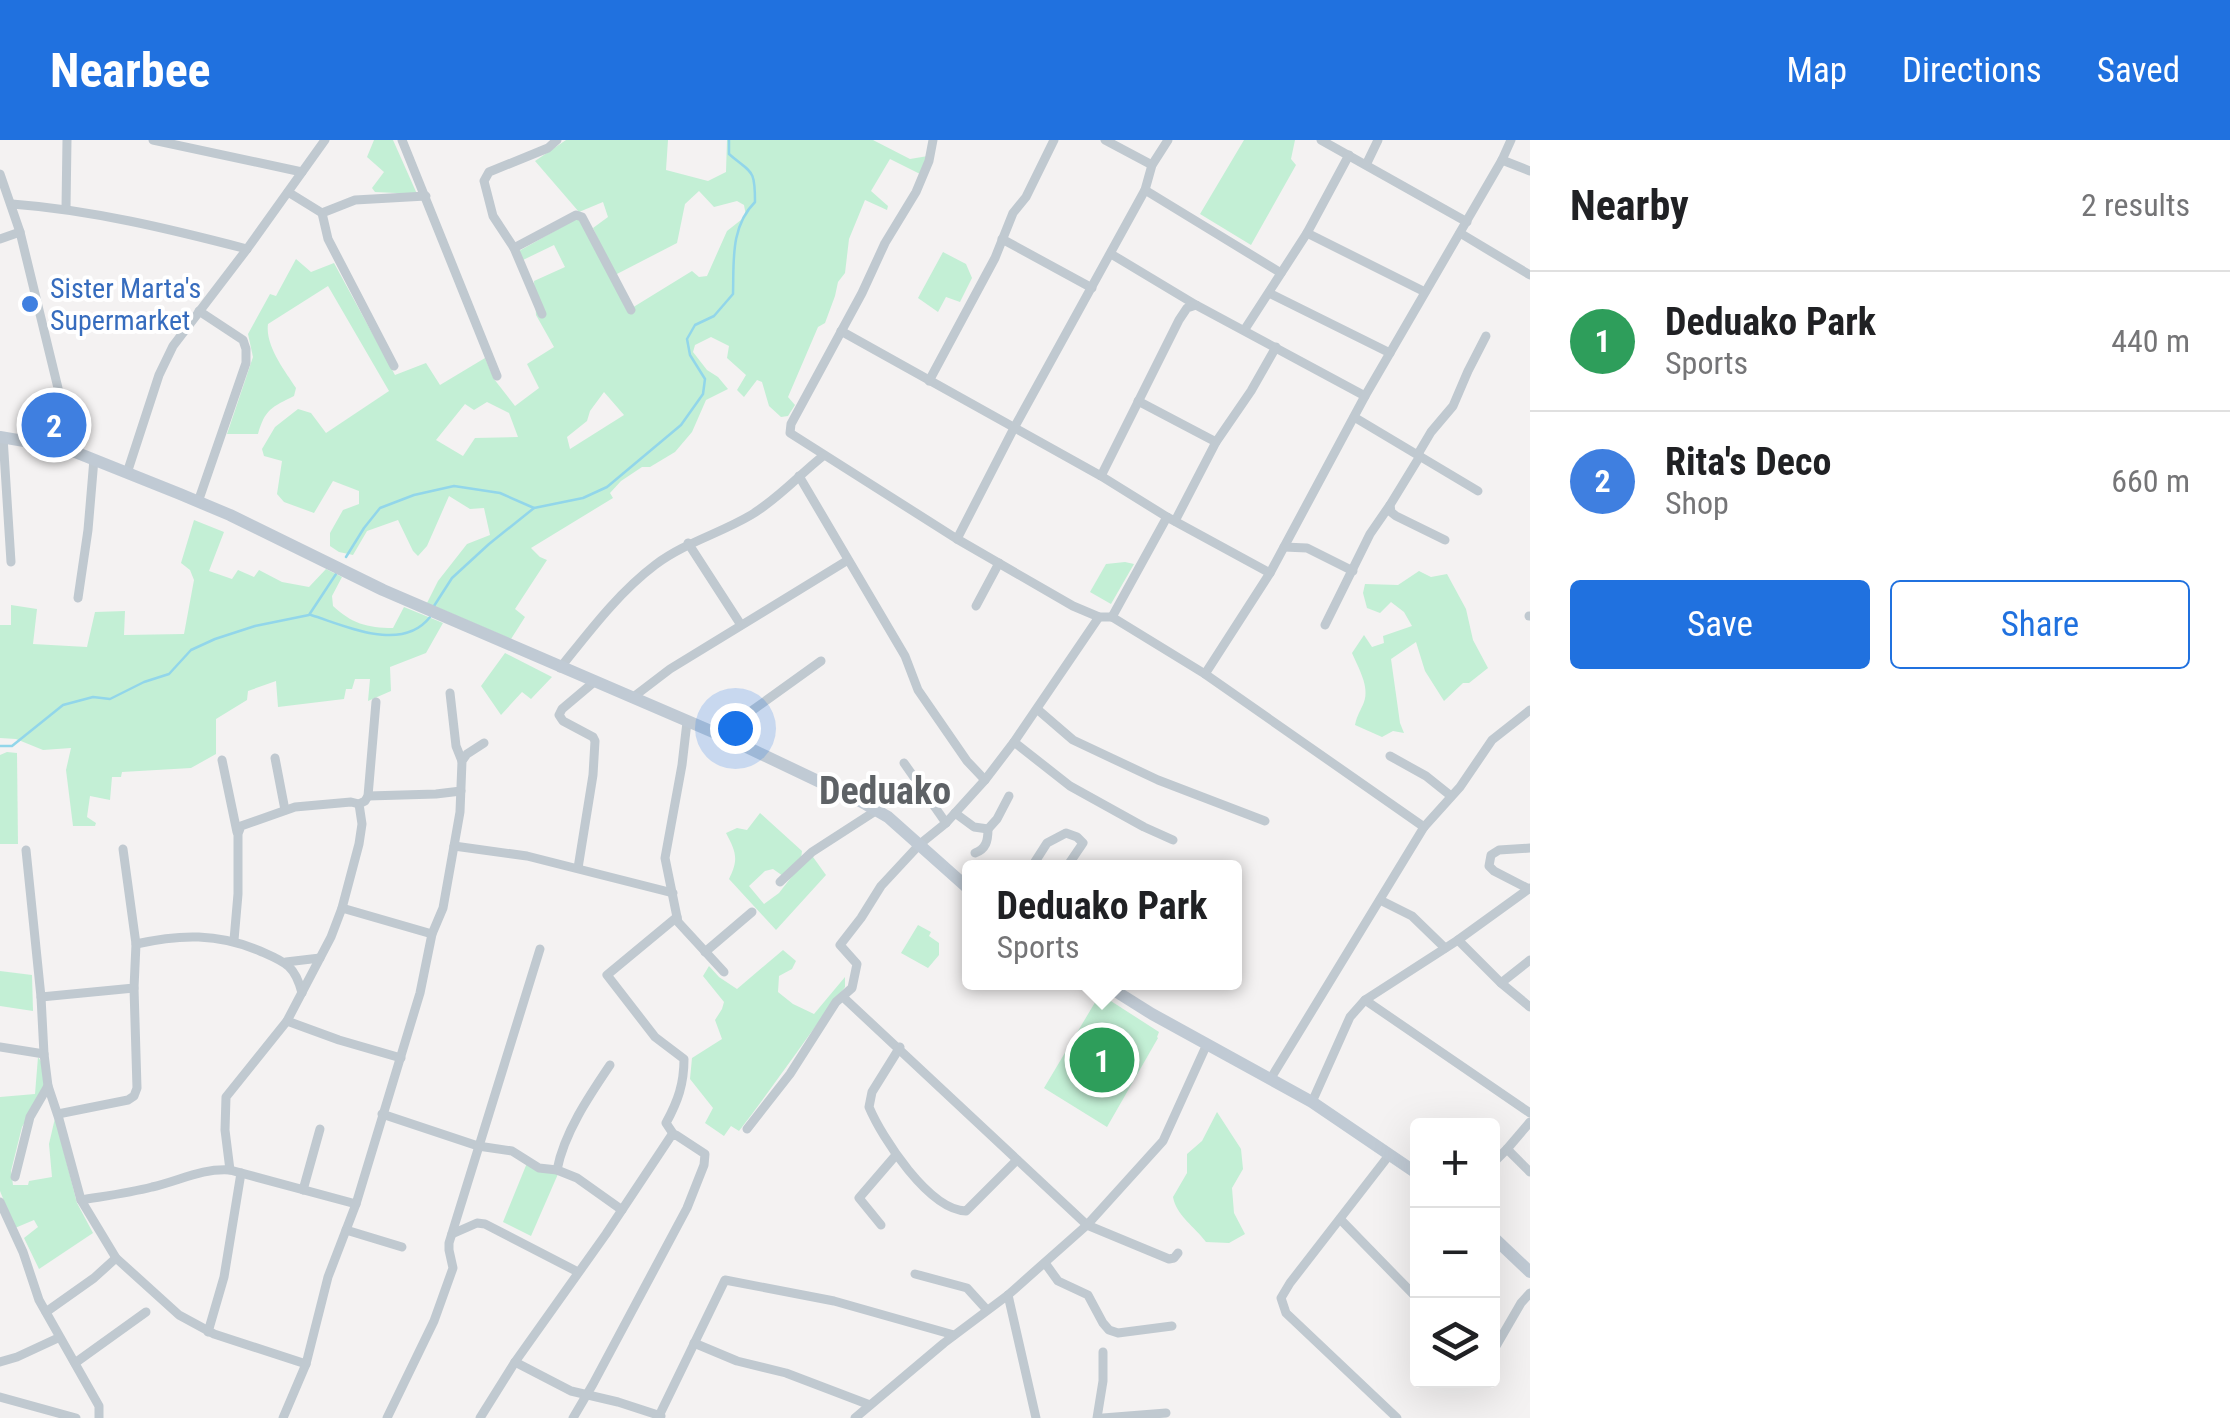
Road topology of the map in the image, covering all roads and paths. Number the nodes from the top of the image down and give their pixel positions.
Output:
1 (67, 140) edge
2 (154, 140) edge
3 (325, 140) edge
4 (402, 140) edge
5 (557, 140) edge
6 (934, 140) edge
7 (1054, 140) edge
8 (1105, 140) edge
9 (1168, 140) edge
10 (1321, 140) edge
11 (1378, 140) edge
12 (1511, 140) edge
13 (199, 144) edge
14 (1350, 155) junction
15 (1502, 160) junction
16 (1152, 164) junction
17 (1366, 165) junction
18 (302, 172) junction
19 (1530, 172) edge
20 (0, 174) edge
21 (1145, 190) junction
22 (288, 192) junction
23 (426, 196) junction
24 (12, 204) junction
25 (66, 208) junction
26 (322, 213) junction
27 (1467, 222) junction
28 (20, 232) junction
29 (1307, 233) junction
30 (1460, 233) junction
31 (1002, 238) junction
32 (0, 239) edge
33 (514, 248) junction
34 (246, 249) junction
35 (1111, 254) junction
36 (1281, 272) junction
37 (1530, 275) edge
38 (1092, 288) junction
39 (1269, 292) junction
40 (1425, 292) junction
41 (1196, 304) junction
42 (631, 310) dead end
43 (198, 311) junction
44 (542, 314) dead end
45 (1245, 329) junction
46 (841, 331) junction
47 (1486, 336) dead end
48 (1276, 348) junction
49 (1390, 353) junction
50 (394, 366) dead end
51 (497, 376) dead end
52 (929, 381) junction
53 (1366, 396) junction
54 (1138, 401) junction
55 (1354, 417) junction
56 (1014, 428) junction
57 (1, 437) edge
58 (1216, 442) junction
59 (64, 448) junction
60 (1419, 455) junction
61 (823, 456) junction
62 (94, 459) junction
63 (127, 473) junction
64 (798, 476) junction
65 (1100, 476) junction
66 (1478, 491) dead end
67 (198, 502) junction
68 (1390, 505) junction
69 (1171, 519) junction
70 (957, 538) junction
71 (1445, 540) dead end
72 (688, 543) junction
73 (1284, 547) junction
74 (848, 560) junction
75 (12, 562) dead end
76 (1000, 564) junction
77 (1353, 571) junction
78 (1270, 573) junction
79 (78, 598) dead end
80 (976, 606) dead end
81 (1100, 616) junction
82 (1112, 617) junction
83 (1325, 625) dead end
84 (741, 626) junction
85 (821, 661) dead end
86 (560, 668) junction
87 (1205, 674) junction
88 (594, 682) junction
89 (450, 693) dead end
90 (632, 698) junction
91 (376, 702) dead end
92 (1037, 709) junction
93 (1530, 710) edge
94 (686, 722) junction
95 (734, 741) junction
96 (1014, 742) junction
97 (484, 743) dead end
98 (1390, 756) dead end
99 (275, 758) dead end
100 (222, 760) dead end
101 (462, 760) junction
102 (904, 763) dead end
103 (985, 780) junction
104 (461, 791) junction
105 (368, 796) junction
106 (1009, 796) dead end
107 (1451, 796) junction
108 (360, 804) junction
109 (285, 810) junction
110 (877, 810) junction
111 (955, 813) junction
112 (1265, 820) dead end
113 (946, 823) junction
114 (1424, 827) junction
115 (988, 829) junction
116 (238, 834) junction
117 (1173, 840) dead end
118 (920, 844) junction
119 (454, 846) junction
120 (1530, 848) edge
121 (123, 849) dead end
122 (26, 850) dead end
123 (975, 853) dead end
124 (1036, 860) edge
125 (1071, 860) edge
126 (578, 868) junction
127 (780, 882) dead end
128 (962, 884) edge
129 (1530, 889) edge
130 (673, 893) junction
131 (1380, 900) junction
132 (342, 908) junction
133 (752, 912) dead end
134 (677, 918) junction
135 (432, 934) junction
136 (234, 940) junction
137 (1458, 940) junction
138 (136, 944) junction
139 (540, 948) dead end
140 (1445, 948) junction
141 (705, 952) junction
142 (320, 958) junction
143 (1530, 960) edge
144 (286, 962) junction
145 (724, 972) dead end
146 (1502, 983) junction
147 (134, 988) junction
148 (1115, 990) edge
149 (302, 993) junction
150 (41, 997) junction
151 (843, 997) junction
152 (1365, 1000) junction
153 (1530, 1006) edge
154 (288, 1021) junction
155 (1207, 1044) junction
156 (0, 1047) edge
157 (900, 1048) junction
158 (44, 1054) junction
159 (400, 1058) junction
160 (610, 1065) dead end
161 (1271, 1078) junction
162 (48, 1086) junction
163 (1312, 1102) junction
164 (1530, 1113) edge
165 (58, 1114) junction
166 (382, 1114) junction
167 (1530, 1122) edge
168 (320, 1129) dead end
169 (747, 1129) dead end
170 (674, 1134) junction
171 (478, 1146) junction
172 (1507, 1149) junction
173 (1390, 1154) junction
174 (896, 1155) junction
175 (1500, 1156) edge
176 (1017, 1160) junction
177 (1410, 1168) edge
178 (558, 1170) junction
179 (236, 1172) junction
180 (1530, 1172) edge
181 (14, 1177) dead end
182 (303, 1190) junction
183 (81, 1200) junction
184 (0, 1202) edge
185 (356, 1204) junction
186 (622, 1210) junction
187 (1340, 1219) junction
188 (881, 1225) dead end
189 (1087, 1225) junction
190 (346, 1230) junction
191 (452, 1234) junction
192 (1500, 1244) edge
193 (402, 1247) dead end
194 (1178, 1253) dead end
195 (116, 1258) junction
196 (1045, 1263) junction
197 (578, 1272) junction
198 (1530, 1272) edge
199 (916, 1274) dead end
200 (1530, 1292) edge
201 (1008, 1294) junction
202 (1417, 1298) edge
203 (987, 1310) junction
204 (46, 1312) junction
205 (146, 1312) dead end
206 (1172, 1326) dead end
207 (208, 1332) junction
208 (954, 1335) junction
209 (58, 1338) junction
210 (1500, 1339) edge
211 (694, 1344) junction
212 (1103, 1352) dead end
213 (1, 1358) edge
214 (515, 1362) junction
215 (75, 1363) junction
216 (306, 1364) junction
217 (586, 1395) junction
218 (0, 1397) edge
219 (870, 1404) junction
220 (1166, 1414) dead end
221 (661, 1417) edge
222 (76, 1418) edge
223 (98, 1418) edge
224 (283, 1418) edge
225 (388, 1418) edge
226 (480, 1418) edge
227 (573, 1418) edge
228 (854, 1418) edge
229 (1036, 1418) edge
230 (1100, 1418) edge
231 (1397, 1418) edge

1 - 25 street
2 - 13 street
3 - 18 street
4 - 23 street
5 - 33 street
6 - 46 street
7 - 31 street
8 - 16 street
9 - 16 street
10 - 14 street
11 - 17 street
12 - 15 street
13 - 18 street
14 - 17 street
14 - 29 street
15 - 19 street
15 - 27 street
16 - 21 street
17 - 27 street
18 - 22 street
20 - 24 street
21 - 35 street
21 - 36 street
22 - 26 street
22 - 34 street
23 - 26 street
23 - 51 street
24 - 25 street
24 - 28 street
25 - 34 street
26 - 50 street
27 - 30 street
28 - 32 street
28 - 59 street
29 - 36 street
29 - 40 street
30 - 37 street
30 - 40 street
31 - 38 street
31 - 52 street
33 - 42 street
33 - 44 street
34 - 43 street
35 - 38 street
35 - 41 street
36 - 39 street
38 - 56 street
39 - 45 street
39 - 49 street
40 - 49 street
41 - 45 street
41 - 54 street
43 - 63 street
43 - 67 street
45 - 48 street
46 - 52 street
46 - 61 street
47 - 60 street
48 - 53 street
48 - 58 street
49 - 53 street
52 - 56 street
53 - 55 street
54 - 58 street
54 - 65 street
55 - 60 street
55 - 73 street
56 - 65 street
56 - 70 street
57 - 59 street
57 - 75 street
58 - 69 street
59 - 62 street
60 - 66 street
60 - 68 street
61 - 64 street
61 - 70 street
62 - 63 street
62 - 79 street
63 - 67 street
64 - 72 street
64 - 74 street
65 - 69 street
67 - 86 street
68 - 71 street
68 - 77 street
69 - 78 street
69 - 82 street
70 - 76 street
72 - 84 street
72 - 86 street
73 - 77 street
73 - 78 street
74 - 84 street
74 - 103 street
76 - 80 street
76 - 81 street
77 - 83 street
78 - 87 street
81 - 82 street
81 - 92 street
82 - 87 street
84 - 90 street
85 - 95 street
86 - 88 street
87 - 114 street
88 - 90 street
88 - 126 street
89 - 101 street
90 - 94 street
91 - 105 street
92 - 96 street
92 - 112 street
93 - 107 street
94 - 95 street
94 - 130 street
95 - 110 street
96 - 103 street
96 - 117 street
97 - 101 street
98 - 107 street
99 - 109 street
100 - 116 street
101 - 104 street
102 - 113 street
103 - 111 street
104 - 105 street
104 - 119 street
105 - 108 street
106 - 115 street
107 - 114 street
108 - 109 street
108 - 132 street
109 - 116 street
110 - 118 street
110 - 127 street
111 - 113 street
111 - 115 street
113 - 118 street
114 - 131 street
115 - 123 street
116 - 136 street
118 - 128 street
118 - 151 street
119 - 126 street
119 - 135 street
120 - 129 street
121 - 138 street
122 - 150 street
124 - 125 street
126 - 130 street
129 - 137 street
130 - 134 street
131 - 140 street
131 - 161 street
132 - 135 street
132 - 142 street
133 - 141 street
134 - 141 street
134 - 170 street
135 - 159 street
136 - 138 street
136 - 144 street
137 - 140 street
137 - 146 street
138 - 147 street
139 - 171 street
140 - 152 street
141 - 145 street
142 - 144 street
142 - 149 street
143 - 146 street
144 - 149 street
146 - 153 street
147 - 150 street
147 - 165 street
148 - 155 street
149 - 154 street
150 - 158 street
151 - 157 street
151 - 169 street
152 - 163 street
152 - 164 street
154 - 159 street
154 - 179 street
155 - 161 street
155 - 189 street
156 - 158 street
157 - 174 street
157 - 176 street
158 - 162 street
159 - 166 street
160 - 178 street
161 - 163 street
162 - 165 street
162 - 181 street
163 - 173 street
165 - 183 street
166 - 171 street
166 - 185 street
167 - 172 street
168 - 182 street
170 - 186 street
170 - 217 street
171 - 178 street
171 - 191 street
172 - 175 street
172 - 180 street
173 - 177 street
173 - 187 street
174 - 176 street
174 - 188 street
176 - 189 street
178 - 186 street
179 - 182 street
179 - 183 street
179 - 207 street
182 - 185 street
183 - 195 street
184 - 204 street
185 - 190 street
186 - 197 street
187 - 202 street
187 - 231 street
189 - 194 street
189 - 196 street
190 - 193 street
190 - 216 street
191 - 197 street
191 - 225 street
192 - 198 street
195 - 204 street
195 - 207 street
196 - 201 street
196 - 206 street
197 - 214 street
199 - 203 street
200 - 210 street
201 - 203 street
201 - 229 street
203 - 208 street
204 - 209 street
205 - 215 street
207 - 216 street
208 - 211 street
208 - 219 street
209 - 213 street
209 - 215 street
211 - 219 street
211 - 221 street
212 - 230 street
214 - 217 street
214 - 226 street
215 - 223 street
216 - 224 street
217 - 221 street
217 - 227 street
218 - 222 street
219 - 228 street
220 - 230 street

